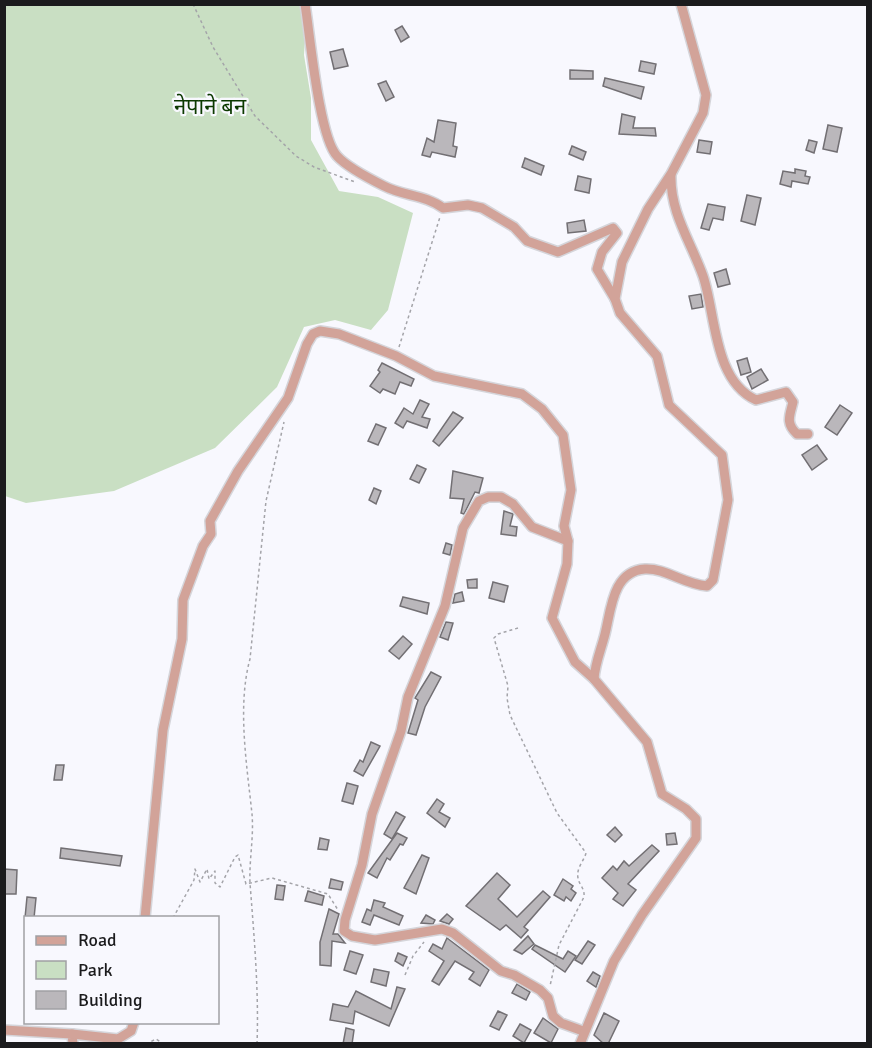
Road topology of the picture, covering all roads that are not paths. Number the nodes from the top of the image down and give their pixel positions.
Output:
1 (305, 4) edge
2 (681, 4) edge
3 (671, 174) junction
4 (615, 299) junction
5 (808, 434) dead end
6 (568, 541) junction
7 (594, 679) junction
8 (145, 916) edge
9 (134, 1024) edge
10 (4, 1030) edge
11 (583, 1031) junction
12 (72, 1039) edge
13 (580, 1044) edge

1 - 4 street
2 - 3 street
3 - 4 street
3 - 5 street
4 - 7 street
6 - 7 street
6 - 8 street
6 - 11 street
7 - 11 street
9 - 12 street
10 - 12 street
11 - 13 street

